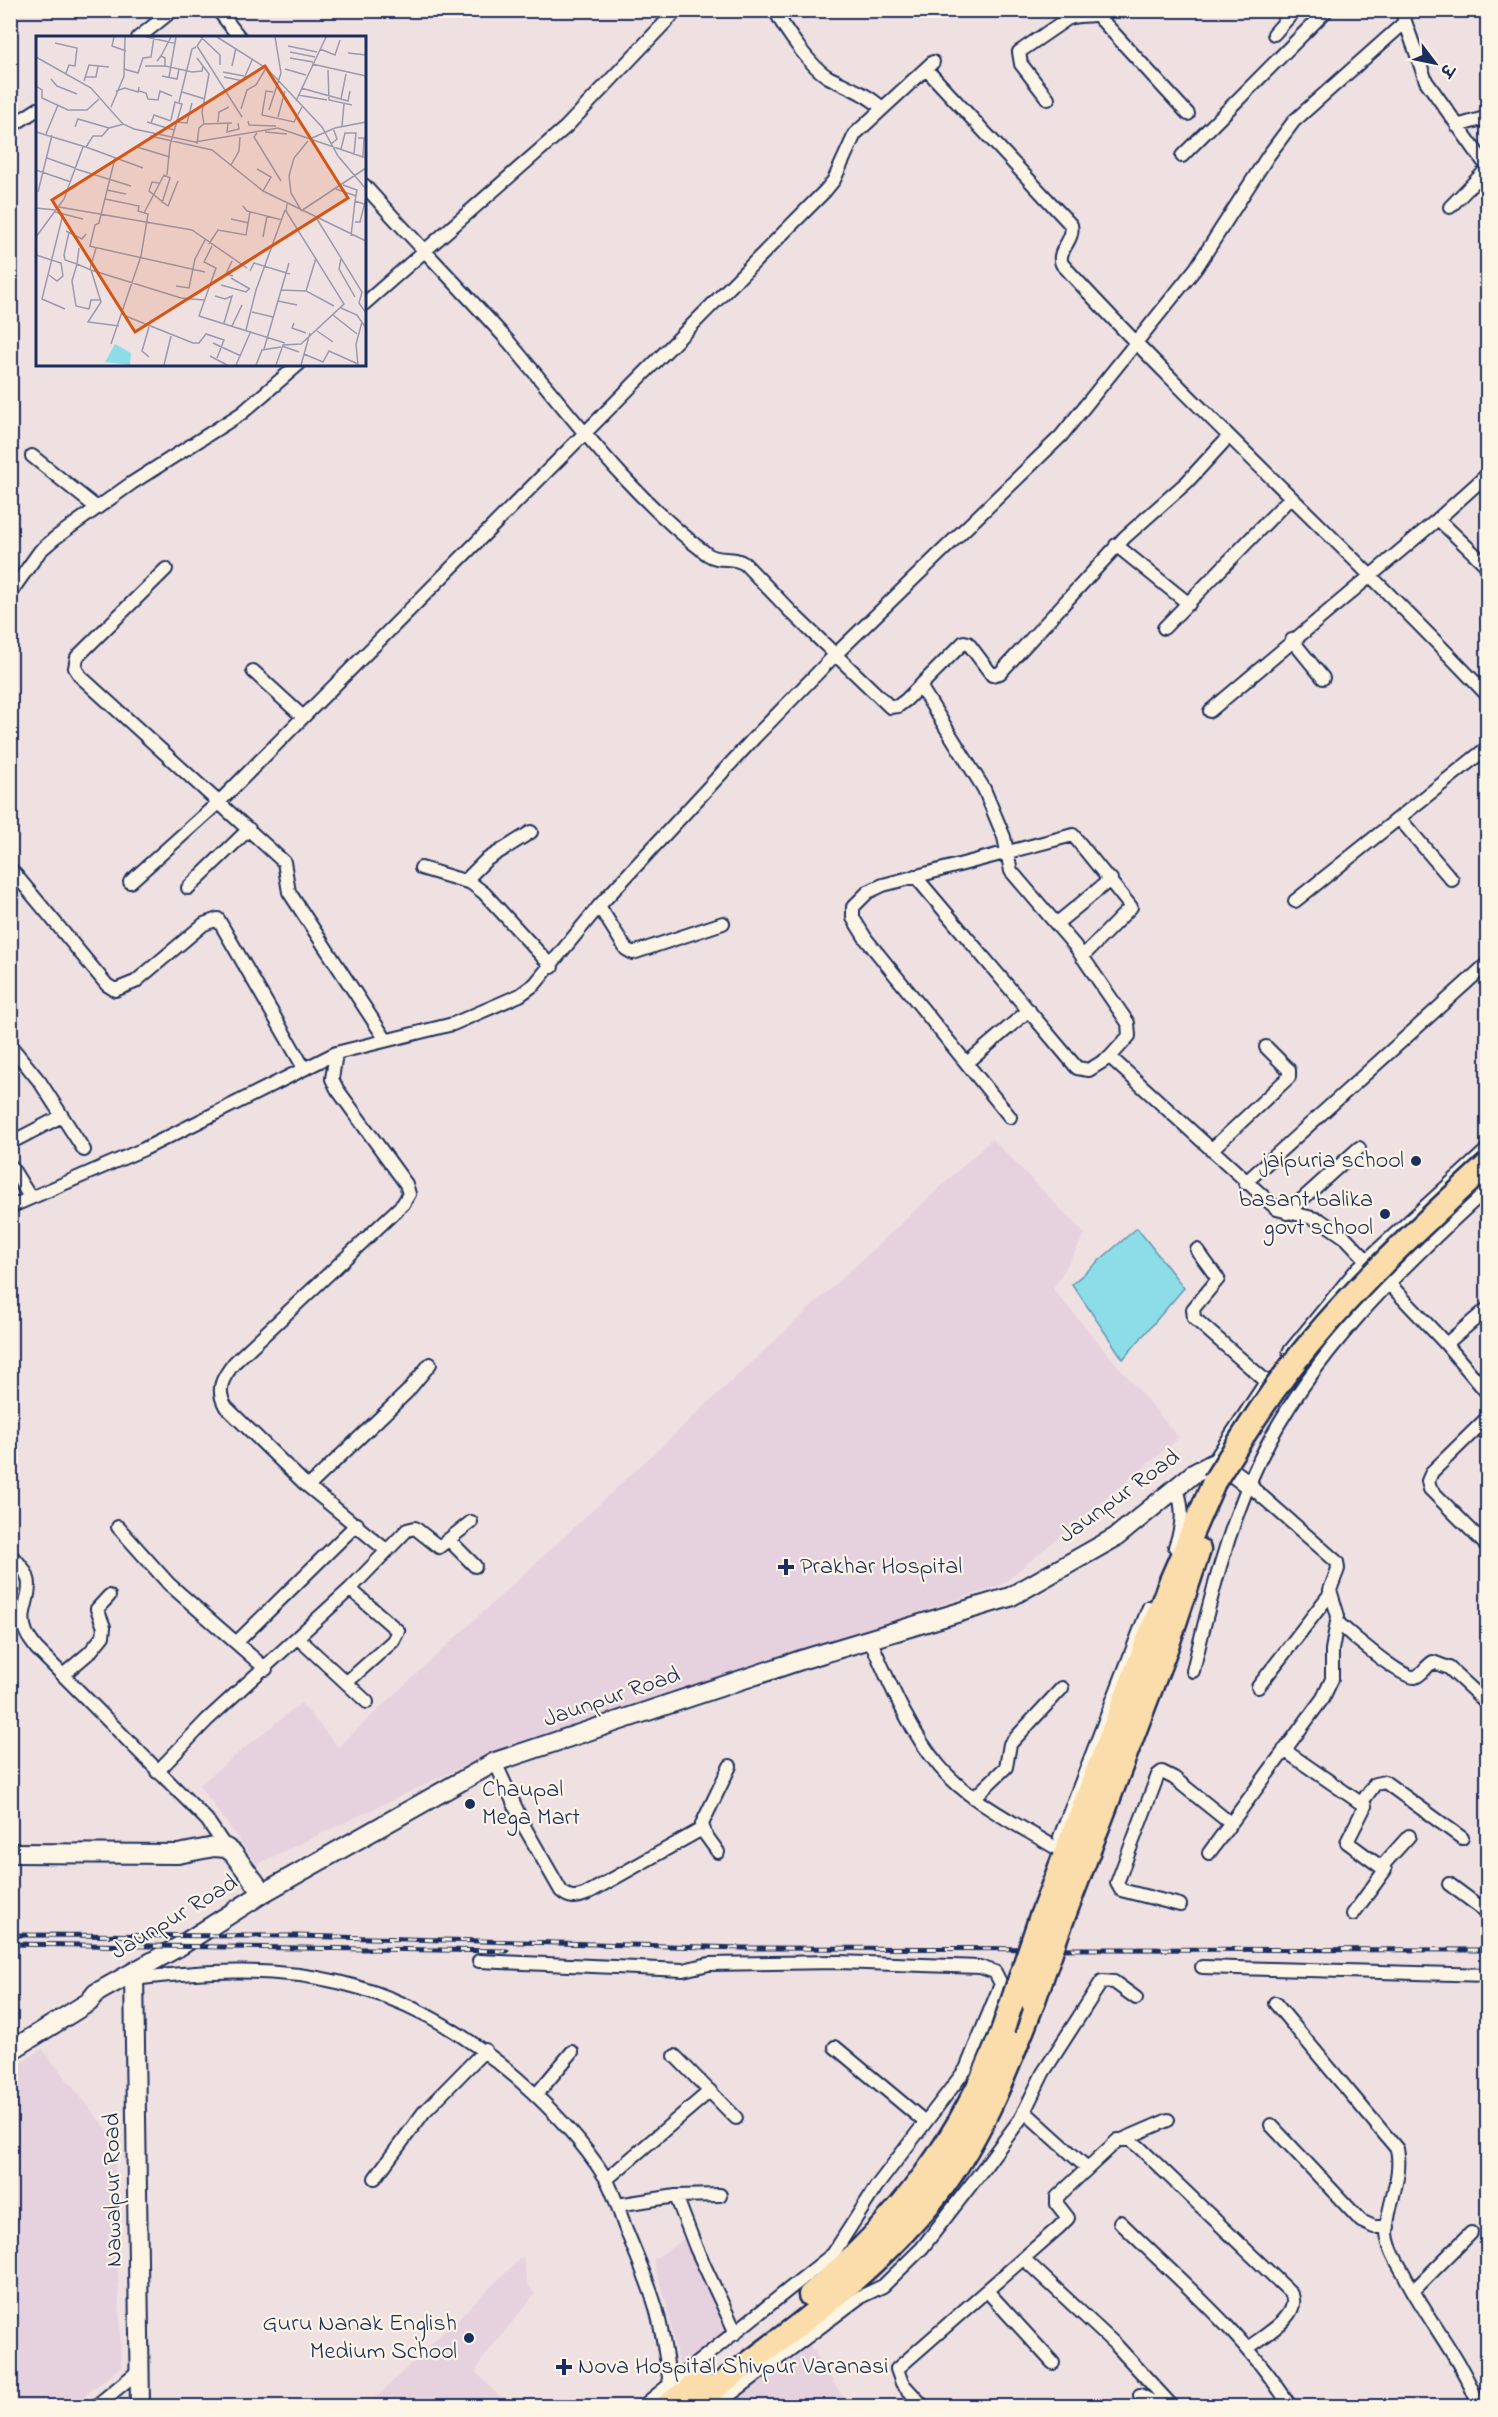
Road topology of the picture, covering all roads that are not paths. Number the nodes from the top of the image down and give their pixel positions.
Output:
1 (173, 10) edge
2 (218, 10) edge
3 (677, 10) edge
4 (775, 10) edge
5 (1295, 10) edge
6 (1307, 10) edge
7 (1102, 13) edge
8 (1323, 14) edge
9 (1403, 17) edge
10 (1274, 34) dead end
11 (140, 36) edge
12 (238, 36) edge
13 (1048, 99) dead end
14 (882, 108) junction
15 (36, 110) edge
16 (1188, 114) dead end
17 (1488, 117) edge
18 (1457, 126) junction
19 (10, 127) edge
20 (1182, 156) dead end
21 (366, 187) edge
22 (1450, 207) dead end
23 (422, 251) junction
24 (366, 302) edge
25 (1134, 343) junction
26 (297, 366) edge
27 (584, 432) junction
28 (1229, 436) junction
29 (32, 456) dead end
30 (1488, 474) edge
31 (1291, 497) junction
32 (97, 508) junction
33 (1438, 519) junction
34 (1116, 545) junction
35 (1488, 567) edge
36 (166, 569) dead end
37 (1370, 574) junction
38 (10, 593) edge
39 (1189, 604) junction
40 (1164, 628) dead end
41 (1292, 640) junction
42 (836, 654) junction
43 (253, 671) dead end
44 (1323, 678) dead end
45 (920, 686) junction
46 (1488, 696) edge
47 (1210, 711) dead end
48 (303, 717) junction
49 (1488, 747) edge
50 (219, 802) junction
51 (1399, 818) junction
52 (249, 829) junction
53 (531, 832) dead end
54 (1007, 855) junction
55 (10, 868) edge
56 (421, 868) dead end
57 (915, 876) junction
58 (1111, 879) junction
59 (1452, 880) dead end
60 (465, 881) junction
61 (130, 882) dead end
62 (188, 888) dead end
63 (1295, 901) dead end
64 (599, 906) junction
65 (723, 923) dead end
66 (1056, 924) junction
67 (1082, 957) junction
68 (1488, 963) edge
69 (552, 967) junction
70 (1029, 1011) junction
71 (386, 1040) junction
72 (10, 1045) edge
73 (1266, 1047) dead end
74 (336, 1053) junction
75 (1110, 1057) junction
76 (967, 1063) junction
77 (304, 1068) junction
78 (62, 1116) junction
79 (1010, 1117) dead end
80 (10, 1143) edge
81 (1359, 1148) dead end
82 (1488, 1149) edge
83 (84, 1150) dead end
84 (1210, 1150) junction
85 (1488, 1164) edge
86 (10, 1165) edge
87 (1488, 1181) edge
88 (1245, 1183) junction
89 (1488, 1188) edge
90 (30, 1197) junction
91 (10, 1207) edge
92 (1287, 1213) junction
93 (1197, 1250) dead end
94 (1367, 1260) junction
95 (1389, 1284) junction
96 (1488, 1308) edge
97 (1446, 1344) junction
98 (430, 1364) dead end
99 (1267, 1382) junction
100 (1488, 1394) edge
101 (1488, 1417) edge
102 (1217, 1478) junction
103 (1249, 1485) junction
104 (309, 1486) junction
105 (1177, 1488) junction
106 (471, 1522) dead end
107 (357, 1524) junction
108 (118, 1527) dead end
109 (450, 1541) junction
110 (1488, 1547) edge
111 (386, 1550) junction
112 (10, 1555) edge
113 (475, 1566) dead end
114 (350, 1589) junction
115 (1330, 1594) junction
116 (110, 1596) dead end
117 (1338, 1623) junction
118 (298, 1638) junction
119 (870, 1639) junction
120 (237, 1642) junction
121 (266, 1669) junction
122 (1193, 1671) dead end
123 (63, 1675) junction
124 (347, 1682) junction
125 (1258, 1687) dead end
126 (1062, 1688) dead end
127 (367, 1702) dead end
128 (1488, 1704) edge
129 (1284, 1750) junction
130 (495, 1762) junction
131 (730, 1766) dead end
132 (157, 1772) junction
133 (974, 1797) junction
134 (1362, 1803) junction
135 (1230, 1823) junction
136 (702, 1828) junction
137 (1409, 1836) dead end
138 (1462, 1838) dead end
139 (226, 1848) junction
140 (1056, 1848) junction
141 (718, 1852) dead end
142 (10, 1853) edge
143 (1209, 1853) dead end
144 (1382, 1866) junction
145 (1449, 1884) dead end
146 (263, 1893) junction
147 (1180, 1905) dead end
148 (1488, 1912) edge
149 (1353, 1914) dead end
150 (1044, 1920) junction
151 (479, 1961) dead end
152 (1202, 1967) dead end
153 (1488, 1975) edge
154 (134, 1976) junction
155 (96, 1993) junction
156 (1136, 1998) dead end
157 (1275, 2003) dead end
158 (10, 2041) edge
159 (835, 2047) dead end
160 (485, 2050) junction
161 (10, 2051) edge
162 (572, 2052) dead end
163 (675, 2055) dead end
164 (710, 2091) junction
165 (537, 2095) junction
166 (1024, 2111) junction
167 (736, 2118) dead end
168 (1168, 2120) dead end
169 (925, 2122) junction
170 (1271, 2125) dead end
171 (1124, 2139) junction
172 (1086, 2167) junction
173 (375, 2178) dead end
174 (607, 2179) junction
175 (720, 2195) dead end
176 (676, 2196) junction
177 (617, 2205) junction
178 (1120, 2222) dead end
179 (1388, 2227) junction
180 (1471, 2233) dead end
181 (1025, 2260) junction
182 (1413, 2291) junction
183 (988, 2292) junction
184 (736, 2333) junction
185 (1248, 2348) junction
186 (1053, 2363) dead end
187 (141, 2369) junction
188 (670, 2384) junction
189 (1140, 2395) dead end
190 (96, 2406) edge
191 (140, 2406) edge
192 (643, 2406) edge
193 (666, 2406) edge
194 (691, 2406) edge
195 (715, 2406) edge
196 (923, 2406) edge
197 (1161, 2406) edge
198 (1172, 2406) edge
199 (1290, 2406) edge
200 (1479, 2406) edge

1 - 11 street
2 - 12 street
3 - 23 street
4 - 14 street
5 - 10 street
6 - 8 street
7 - 13 street
7 - 16 street
8 - 20 street
9 - 18 street
9 - 25 street
14 - 25 street
14 - 27 street
15 - 19 street
17 - 18 street
18 - 22 street
21 - 23 street
23 - 24 street
23 - 27 street
25 - 28 street
25 - 42 street
26 - 32 street
27 - 42 street
27 - 48 street
28 - 31 street
28 - 34 street
29 - 32 street
30 - 33 street
31 - 37 street
31 - 39 street
32 - 38 street
33 - 35 street
33 - 37 street
34 - 39 street
34 - 45 street
36 - 50 street
37 - 41 street
37 - 46 street
39 - 40 street
41 - 44 street
41 - 47 street
42 - 45 street
42 - 64 street
43 - 48 street
45 - 54 street
48 - 50 street
49 - 51 street
50 - 52 street
50 - 61 street
51 - 59 street
51 - 63 street
52 - 62 street
52 - 71 street
53 - 60 street
54 - 57 street
54 - 58 street
54 - 66 street
55 - 77 street
56 - 60 street
57 - 70 street
57 - 76 street
58 - 66 street
58 - 67 street
60 - 69 street
64 - 65 street
64 - 69 street
66 - 67 street
67 - 75 street
68 - 88 street
69 - 71 street
70 - 75 street
70 - 76 street
71 - 74 street
72 - 78 street
73 - 84 street
74 - 77 street
74 - 104 street
75 - 84 street
76 - 79 street
77 - 90 street
78 - 80 street
78 - 83 street
81 - 92 street
82 - 94 street
84 - 88 street
85 - 102 highway, bridge
86 - 90 street
87 - 102 highway
88 - 92 street
89 - 95 street
90 - 91 street
92 - 94 street
93 - 99 street
94 - 95 street
94 - 99 street
95 - 97 street
95 - 103 street
96 - 97 street
97 - 100 street
98 - 104 street
99 - 102 street
101 - 110 street
102 - 103 street, Jaunpur Road
102 - 105 street, Jaunpur Road
102 - 150 highway
103 - 115 street
103 - 122 street
104 - 107 street
105 - 119 street, Jaunpur Road
105 - 140 street
106 - 109 street
107 - 111 street
107 - 120 street
108 - 120 street
109 - 111 street
109 - 113 street
111 - 114 street
112 - 123 street
114 - 118 street
114 - 124 street
115 - 117 street
115 - 125 street
116 - 123 street
117 - 128 street
117 - 129 street
118 - 121 street
118 - 124 street
119 - 130 street, Jaunpur Road
119 - 133 street
120 - 121 street
121 - 132 street
123 - 132 street
124 - 127 street
126 - 133 street
129 - 134 street
129 - 135 street
130 - 136 street
130 - 146 street, Jaunpur Road
131 - 136 street
132 - 139 street
133 - 140 street
134 - 138 street
134 - 144 street
135 - 143 street
135 - 147 street
136 - 141 street
137 - 144 street
139 - 142 street
139 - 146 street
140 - 150 street
144 - 149 street
145 - 148 street
146 - 154 street, Jaunpur Road
150 - 193 highway, bridge
150 - 194 highway, bridge
151 - 169 street
152 - 153 street
154 - 155 street, Jaunpur Road
154 - 160 street
154 - 187 street, Nawalpur Road
155 - 158 street
155 - 161 street, Jaunpur Road
156 - 166 street
157 - 179 street
159 - 169 street
160 - 165 street
160 - 173 street
162 - 165 street
163 - 164 street
164 - 167 street
164 - 174 street
165 - 174 street
166 - 172 street
166 - 195 street
168 - 171 street
169 - 184 street
170 - 179 street
171 - 172 street
171 - 185 street
172 - 181 street
174 - 177 street
175 - 176 street
176 - 177 street
176 - 184 street
177 - 188 street
178 - 185 street
179 - 182 street
180 - 182 street
181 - 183 street
181 - 198 street
182 - 200 street
183 - 186 street
183 - 196 street
184 - 188 street
185 - 199 street
187 - 190 street
187 - 191 street, Nawalpur Road
188 - 192 street
189 - 197 street

